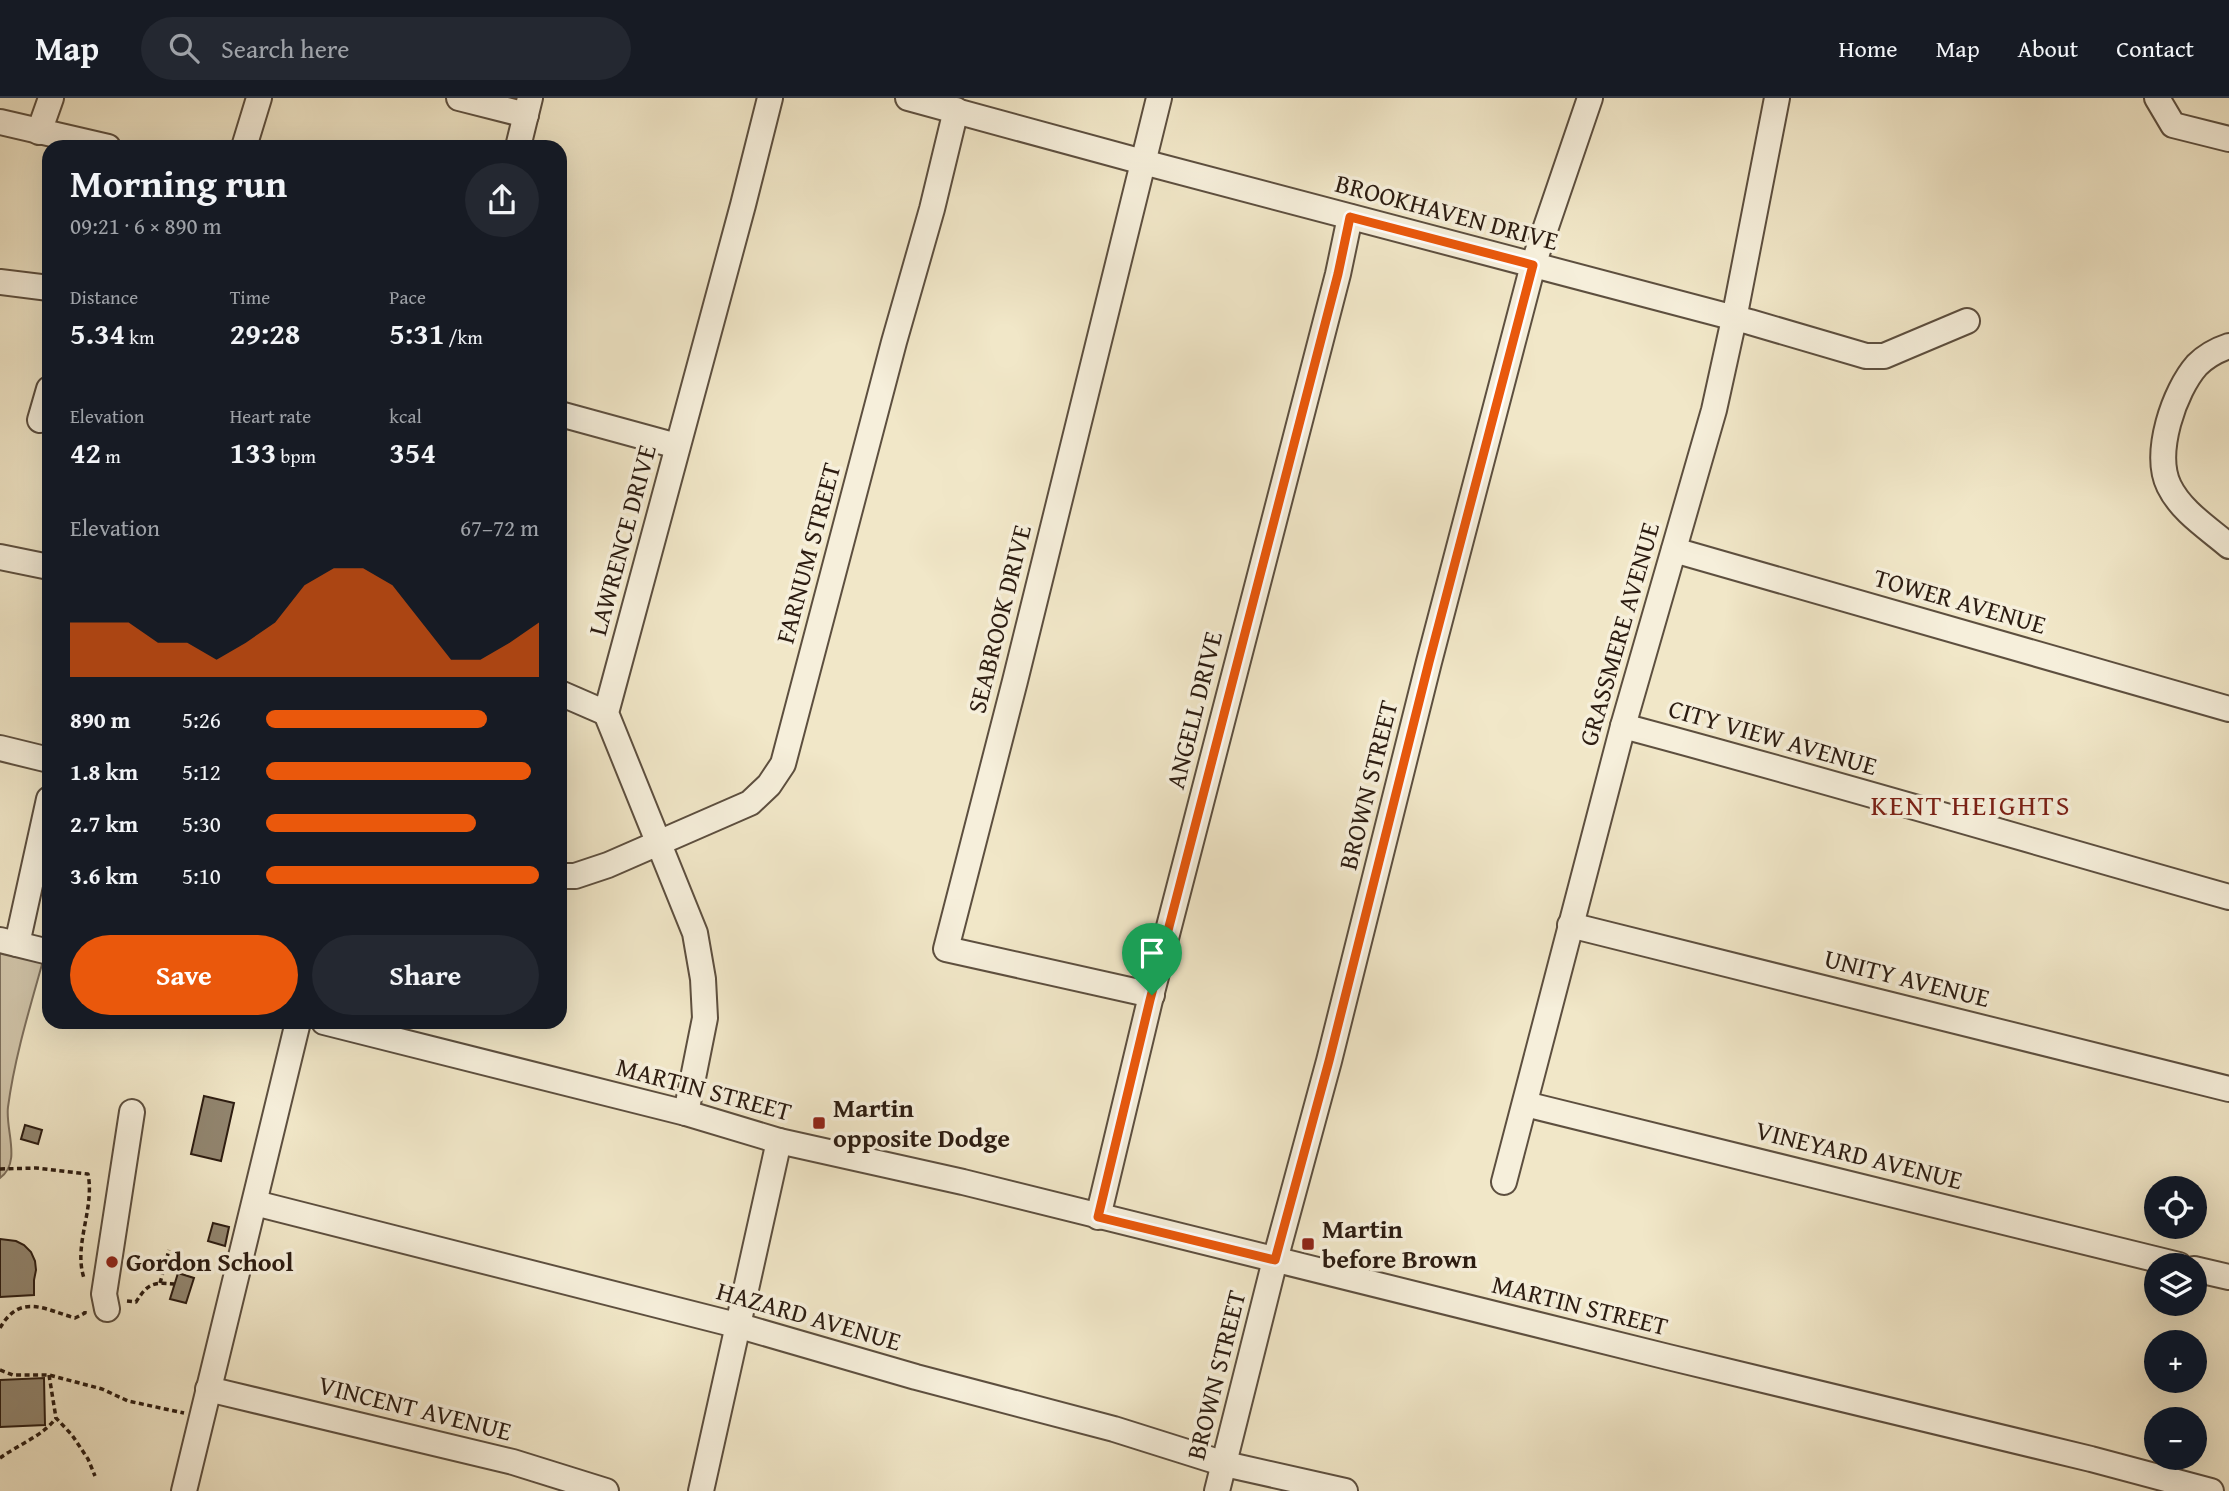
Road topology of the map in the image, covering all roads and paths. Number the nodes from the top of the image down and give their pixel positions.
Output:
1 (51, 98) edge
2 (259, 98) edge
3 (459, 98) edge
4 (770, 98) edge
5 (908, 98) edge
6 (1158, 98) edge
7 (1590, 98) edge
8 (1777, 98) edge
9 (2157, 98) edge
10 (528, 107) edge
11 (956, 110) junction
12 (0, 122) edge
13 (39, 132) junction
14 (2229, 139) edge
15 (76, 140) edge
16 (246, 140) edge
17 (520, 140) edge
18 (1143, 162) junction
19 (1350, 217) junction
20 (1533, 265) junction
21 (0, 282) edge
22 (42, 287) edge
23 (1734, 318) junction
24 (1967, 321) dead end
25 (2229, 346) edge
26 (42, 414) edge
27 (567, 416) edge
28 (40, 421) dead end
29 (677, 446) junction
30 (2229, 546) edge
31 (1674, 550) junction
32 (0, 557) edge
33 (42, 566) edge
34 (567, 695) edge
35 (2229, 709) edge
36 (606, 713) junction
37 (1623, 726) junction
38 (0, 748) edge
39 (42, 758) edge
40 (42, 823) edge
41 (658, 842) junction
42 (567, 876) edge
43 (2229, 897) edge
44 (1570, 925) junction
45 (8, 942) edge
46 (42, 950) edge
47 (1152, 995) junction
48 (296, 1029) edge
49 (352, 1029) edge
50 (2229, 1089) edge
51 (1525, 1104) junction
52 (132, 1112) dead end
53 (686, 1113) junction
54 (779, 1141) junction
55 (0, 1169) edge
56 (1504, 1182) dead end
57 (255, 1203) junction
58 (1098, 1217) junction
59 (169, 1250) dead end
60 (2144, 1256) edge
61 (1275, 1260) junction
62 (2207, 1272) edge
63 (2229, 1277) edge
64 (85, 1279) dead end
65 (160, 1283) junction
66 (174, 1284) dead end
67 (106, 1305) junction
68 (740, 1326) junction
69 (0, 1328) edge
70 (0, 1370) edge
71 (49, 1374) junction
72 (206, 1399) junction
73 (56, 1418) junction
74 (0, 1458) edge
75 (1225, 1464) junction
76 (95, 1476) dead end
77 (184, 1491) edge
78 (606, 1491) edge
79 (701, 1491) edge
80 (1217, 1491) edge
81 (1345, 1491) edge
82 (2211, 1491) edge

1 - 13 street
2 - 16 street
3 - 10 street
4 - 29 street, LAWRENCE DRIVE
5 - 11 street, BROOKHAVEN DRIVE
6 - 18 street, SEABROOK DRIVE
7 - 20 street, BROWN STREET
8 - 23 street, GRASSMERE AVENUE
9 - 14 street
10 - 17 street
11 - 18 street, BROOKHAVEN DRIVE
11 - 41 street, FARNUM STREET
12 - 13 street
13 - 15 street
18 - 19 street, BROOKHAVEN DRIVE
18 - 47 street, SEABROOK DRIVE
19 - 20 street, BROOKHAVEN DRIVE
19 - 47 street, ANGELL DRIVE
20 - 23 street, BROOKHAVEN DRIVE
20 - 61 street, BROWN STREET
21 - 22 street
23 - 24 street, BROOKHAVEN DRIVE
23 - 31 street, GRASSMERE AVENUE
25 - 30 street
26 - 28 street
27 - 29 street
29 - 36 street, LAWRENCE DRIVE
31 - 35 street, TOWER AVENUE
31 - 37 street, GRASSMERE AVENUE
32 - 33 street
34 - 36 street
36 - 41 street
37 - 43 street, CITY VIEW AVENUE
37 - 44 street, GRASSMERE AVENUE
38 - 39 street
40 - 45 street
41 - 42 street, FARNUM STREET
41 - 53 street
44 - 50 street, UNITY AVENUE
44 - 51 street, GRASSMERE AVENUE
45 - 46 street
47 - 58 street, ANGELL DRIVE
48 - 57 street
49 - 53 street, MARTIN STREET
51 - 56 street, GRASSMERE AVENUE
51 - 60 street, VINEYARD AVENUE
52 - 67 street
53 - 54 street, MARTIN STREET
54 - 58 street, MARTIN STREET
54 - 68 street
55 - 64 path
57 - 68 street, HAZARD AVENUE
57 - 72 street
58 - 61 street, MARTIN STREET
59 - 65 path
61 - 75 street, BROWN STREET
61 - 82 street, MARTIN STREET
62 - 63 street
65 - 66 path
65 - 67 path
67 - 69 path
68 - 75 street, HAZARD AVENUE
68 - 79 street
70 - 71 path
71 - 72 path
71 - 73 path
72 - 77 street
72 - 78 street, VINCENT AVENUE
73 - 74 path
73 - 76 path
75 - 80 street, BROWN STREET
75 - 81 street, HAZARD AVENUE

